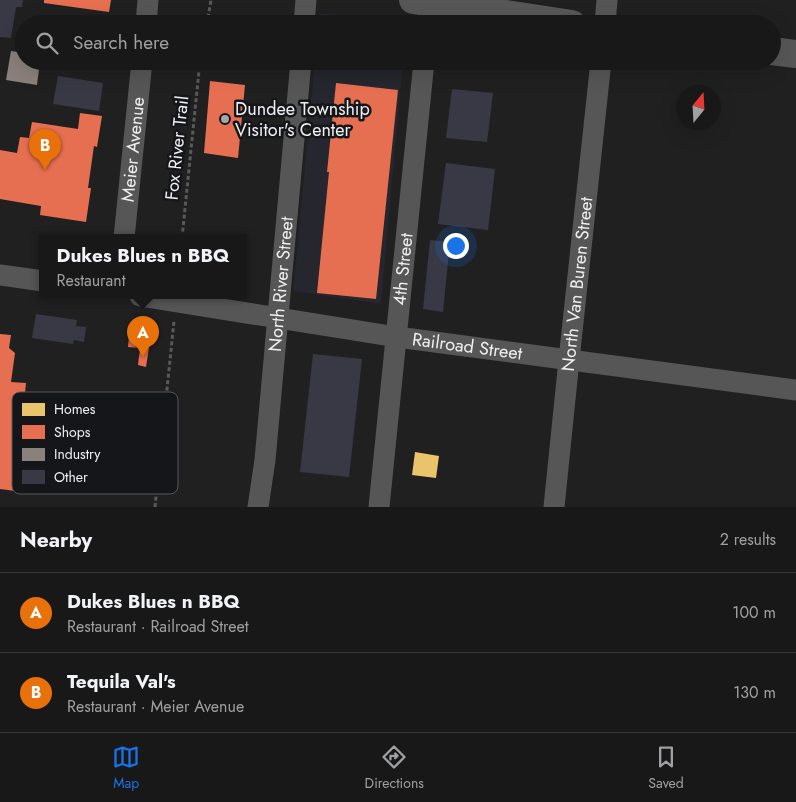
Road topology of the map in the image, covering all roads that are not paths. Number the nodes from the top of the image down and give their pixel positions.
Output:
1 (148, 0) edge
2 (306, 0) edge
3 (607, 0) edge
4 (425, 7) edge
5 (147, 15) edge
6 (305, 15) edge
7 (494, 15) edge
8 (606, 15) edge
9 (781, 52) edge
10 (796, 54) edge
11 (141, 70) edge
12 (300, 70) edge
13 (423, 70) edge
14 (600, 70) edge
15 (124, 234) edge
16 (0, 274) edge
17 (39, 280) edge
18 (158, 299) edge
19 (277, 318) junction
20 (397, 337) junction
21 (569, 360) junction
22 (796, 390) edge
23 (258, 507) edge
24 (379, 507) edge
25 (554, 507) edge

1 - 5 street
2 - 6 street
3 - 8 street
4 - 7 street
9 - 10 street
11 - 15 street, Meier Avenue
12 - 19 street, North River Street
13 - 20 street, 4th Street
14 - 21 street, North Van Buren Street
16 - 17 street
18 - 19 street, Railroad Street
19 - 20 street, Railroad Street
19 - 23 street, North River Street
20 - 21 street, Railroad Street
20 - 24 street, 4th Street
21 - 22 street, Railroad Street
21 - 25 street, North Van Buren Street

